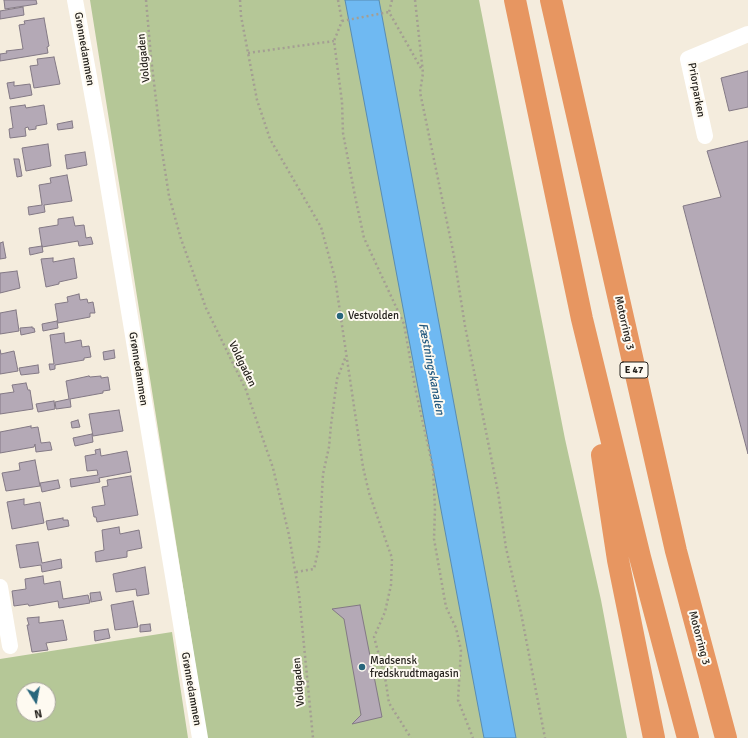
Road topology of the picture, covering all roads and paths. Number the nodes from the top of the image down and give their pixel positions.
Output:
1 (75, 0) edge
2 (146, 0) edge
3 (240, 0) edge
4 (338, 0) edge
5 (392, 0) edge
6 (415, 0) edge
7 (514, 0) edge
8 (551, 0) edge
9 (388, 12) junction
10 (342, 21) junction
11 (748, 34) edge
12 (334, 41) junction
13 (248, 53) junction
14 (423, 73) junction
15 (705, 136) dead end
16 (582, 319) junction
17 (347, 356) junction
18 (296, 572) junction
19 (0, 587) edge
20 (10, 646) dead end
21 (200, 738) edge
22 (313, 738) edge
23 (411, 738) edge
24 (473, 738) edge
25 (545, 738) edge
26 (654, 738) edge
27 (688, 738) edge
28 (726, 738) edge

1 - 21 street, Grønnedammen
2 - 18 path, Voldgaden
3 - 13 path
4 - 10 path
5 - 9 path
6 - 14 path
7 - 16 highway
8 - 28 highway, Motorring 3 / E 47
9 - 10 path
9 - 14 path
10 - 12 path
11 - 15 street, Priorparken
12 - 13 path
12 - 24 path
13 - 17 path
14 - 25 path
16 - 26 highway
16 - 27 highway
17 - 18 path
17 - 23 path
18 - 22 path, Voldgaden
19 - 20 street

